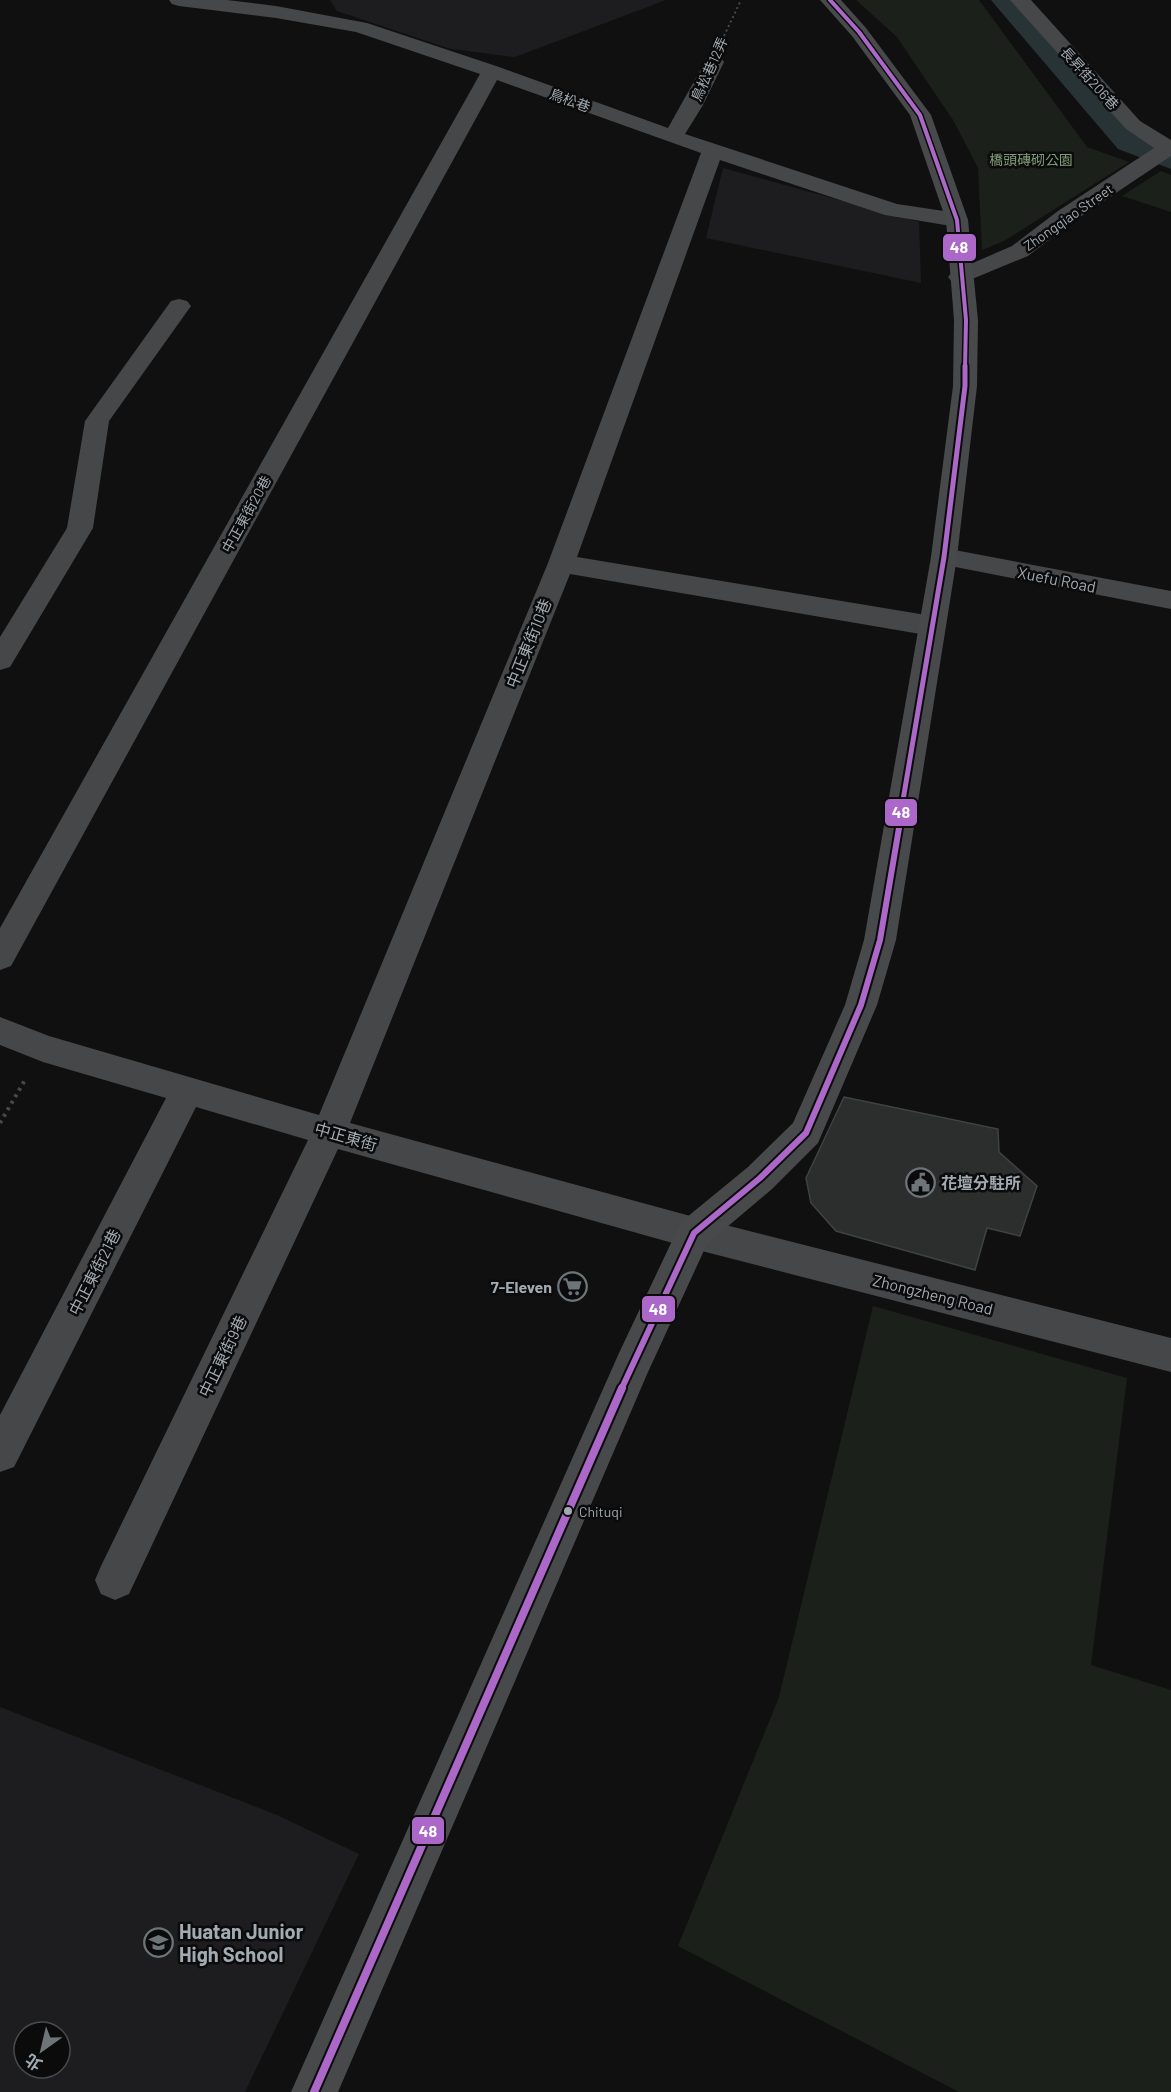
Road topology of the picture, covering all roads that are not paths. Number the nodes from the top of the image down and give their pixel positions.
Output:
1 (179, 0) edge
2 (830, 0) edge
3 (1020, 0) edge
4 (714, 62) road end
5 (492, 71) junction
6 (673, 137) junction
7 (1169, 147) edge
8 (713, 149) junction
9 (957, 220) junction
10 (960, 277) junction
11 (179, 306) dead end
12 (944, 557) junction
13 (561, 563) junction
14 (1171, 600) edge
15 (932, 626) junction
16 (0, 660) edge
17 (0, 957) edge
18 (0, 1031) edge
19 (188, 1090) junction
20 (329, 1132) junction
21 (694, 1233) junction
22 (1171, 1355) edge
23 (0, 1454) edge
24 (115, 1580) dead end
25 (314, 2092) edge

1 - 5 street, 鳥松巷
2 - 9 main road
3 - 7 street, 長昇街206巷
4 - 6 street, 鳥松巷12弄
5 - 6 street, 鳥松巷
5 - 17 street, 中正東街20巷
6 - 8 street, 鳥松巷
7 - 10 street, Zhongqiao Street
8 - 9 street, 鳥松巷
8 - 13 street, 中正東街10巷
9 - 10 main road
10 - 12 main road
11 - 16 street
12 - 14 street, Xuefu Road
12 - 15 main road
13 - 15 street
13 - 20 street, 中正東街10巷
15 - 21 main road
18 - 19 street, 中正東街
19 - 20 street, 中正東街
19 - 23 street, 中正東街21巷
20 - 21 street, 中正東街
20 - 24 street, 中正東街9巷
21 - 22 street, Zhongzheng Road
21 - 25 main road

